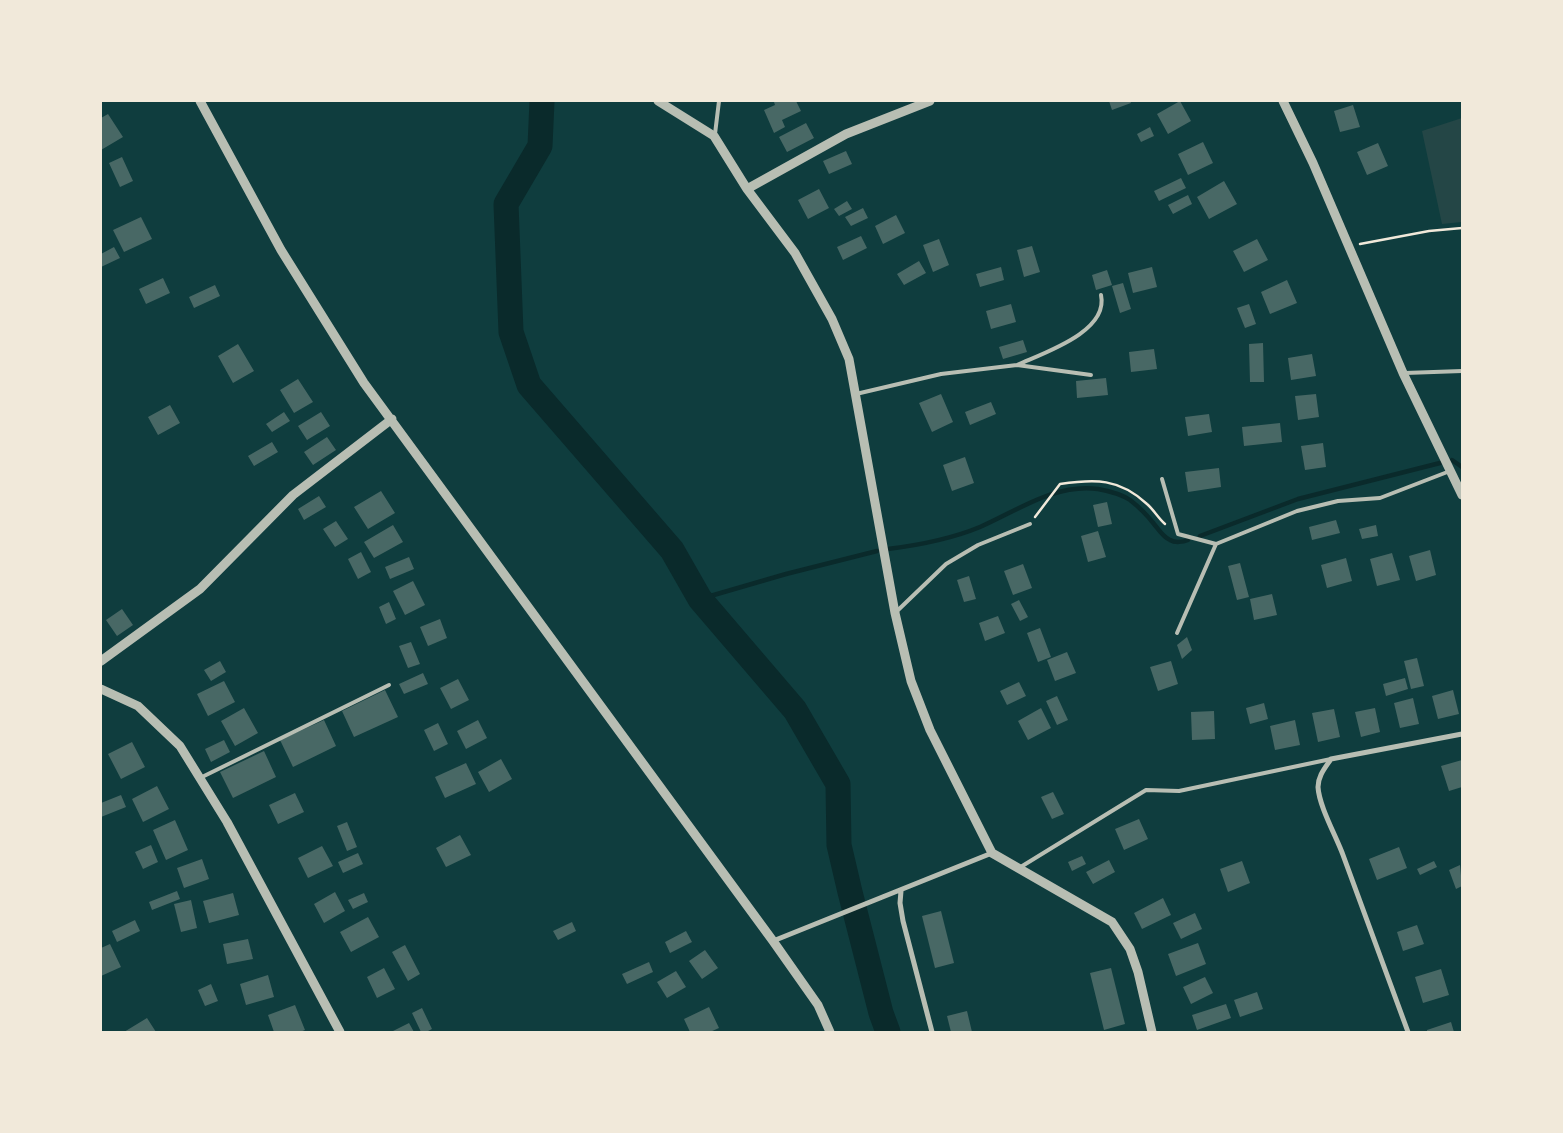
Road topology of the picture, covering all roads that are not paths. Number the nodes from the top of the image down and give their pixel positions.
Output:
1 (200, 101) edge
2 (658, 101) edge
3 (719, 101) edge
4 (930, 101) edge
5 (1283, 101) edge
6 (714, 136) junction
7 (747, 189) junction
8 (1101, 295) dead end
9 (1017, 365) junction
10 (1462, 371) edge
11 (1403, 373) junction
12 (1091, 375) dead end
13 (856, 394) junction
14 (392, 420) junction
15 (1450, 472) junction
16 (1162, 479) dead end
17 (1462, 495) edge
18 (1030, 524) road end
19 (1216, 544) junction
20 (895, 612) junction
21 (1176, 633) dead end
22 (101, 661) edge
23 (389, 685) dead end
24 (101, 689) edge
25 (1462, 734) edge
26 (1331, 759) junction
27 (200, 778) junction
28 (992, 853) junction
29 (1019, 868) junction
30 (901, 891) junction
31 (773, 941) junction
32 (340, 1032) edge
33 (830, 1032) edge
34 (932, 1032) edge
35 (1152, 1032) edge
36 (1408, 1032) edge

1 - 14 street
2 - 6 street
3 - 6 lane
4 - 7 street
5 - 11 street
6 - 7 street
7 - 13 street
8 - 9 lane
9 - 12 lane
9 - 13 lane
10 - 11 lane
11 - 15 street
13 - 20 street
14 - 22 street
14 - 31 street
15 - 17 street
15 - 19 lane
16 - 19 lane
18 - 20 lane
19 - 21 lane
20 - 28 street
23 - 27 lane
24 - 27 street
25 - 26 street
26 - 29 lane
26 - 36 street
27 - 32 street
28 - 29 street
28 - 30 street
29 - 35 street
30 - 31 street
30 - 34 street
31 - 33 street

